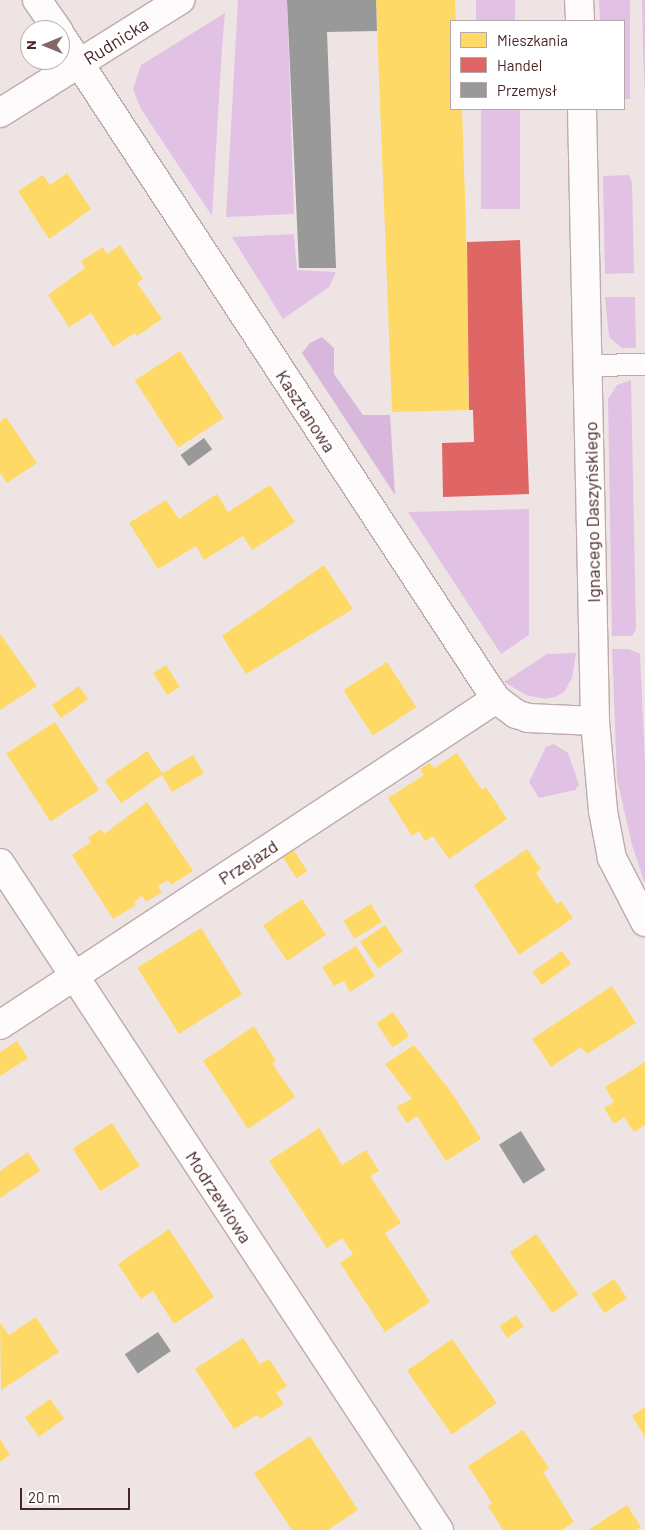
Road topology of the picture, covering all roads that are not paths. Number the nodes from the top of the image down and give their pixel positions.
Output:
1 (37, 0) edge
2 (180, 0) edge
3 (579, 0) edge
4 (51, 20) edge
5 (580, 20) edge
6 (70, 48) edge
7 (80, 63) junction
8 (582, 110) edge
9 (0, 113) edge
10 (588, 364) junction
11 (645, 364) edge
12 (496, 699) junction
13 (595, 721) junction
14 (0, 863) edge
15 (641, 916) edge
16 (75, 977) junction
17 (0, 1025) edge
18 (439, 1530) edge

1 - 4 street
2 - 7 street, Rudnicka
3 - 5 street
6 - 7 street, Kasztanowa
7 - 9 street, Rudnicka
7 - 12 street, Kasztanowa
8 - 10 street, Ignacego Daszyńskiego
10 - 11 lane
10 - 13 street, Ignacego Daszyńskiego
12 - 13 street, Kasztanowa
12 - 16 street, Przejazd
13 - 15 street, Ignacego Daszyńskiego
14 - 16 street, Modrzewiowa
16 - 17 street, Przejazd
16 - 18 street, Modrzewiowa

